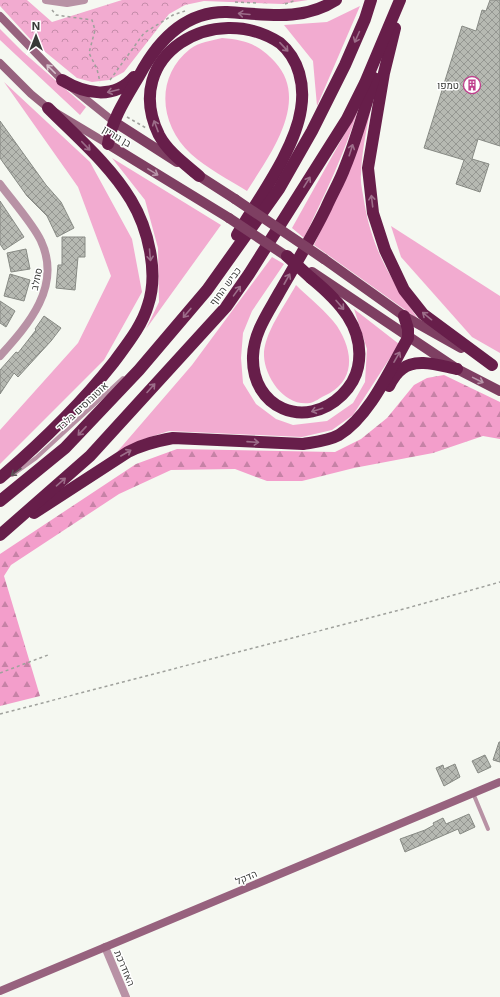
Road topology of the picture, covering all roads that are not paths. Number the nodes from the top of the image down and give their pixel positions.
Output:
1 (84, 0) edge
2 (336, 0) edge
3 (371, 0) edge
4 (47, 3) edge
5 (400, 3) edge
6 (0, 16) edge
7 (0, 63) edge
8 (143, 68) junction
9 (62, 80) junction
10 (48, 108) junction
11 (116, 116) junction
12 (108, 144) junction
13 (199, 176) junction
14 (0, 184) edge
15 (286, 256) joint
16 (312, 275) junction
17 (207, 290) junction
18 (404, 316) junction
19 (169, 334) junction
20 (408, 338) junction
21 (0, 356) edge
22 (496, 367) edge
23 (457, 370) junction
24 (500, 390) edge
25 (281, 444) junction
26 (0, 478) edge
27 (0, 483) edge
28 (0, 501) edge
29 (0, 536) edge
30 (500, 782) edge
31 (473, 794) junction
32 (488, 829) dead end
33 (105, 947) junction
34 (0, 991) edge
35 (126, 997) edge

1 - 4 street
2 -> 8 highway
3 -> 17 highway, כביש החוף
16 -> 5 highway
22 -> 5 highway
29 -> 5 highway, כביש החוף
9 -> 6 street, בן גוריון
7 - 10 street, בן גוריון
8 -> 9 highway
8 - 11 highway
9 - 11 street, בן גוריון
10 - 12 street, בן גוריון
10 -> 26 highway
11 - 12 highway
11 - 13 main road
12 -> 15 main road, בן גוריון, bridge
13 -> 17 highway
13 - 18 main road, bridge
14 - 21 street, סחלב
15 - 16 highway, bridge
16 - 20 main road
17 -> 19 highway, כביש החוף
18 - 20 highway
18 - 22 main road
19 -> 27 lane, אוטובוסים בלבד
19 -> 28 highway, כביש החוף
20 - 23 main road
25 -> 20 highway
23 -> 24 main road
23 - 25 highway
29 -> 25 highway
30 - 31 street, הדקל
31 - 32 lane
31 - 33 street, הדקל
33 - 34 street, הדקל
33 - 35 street, האזדרכת

